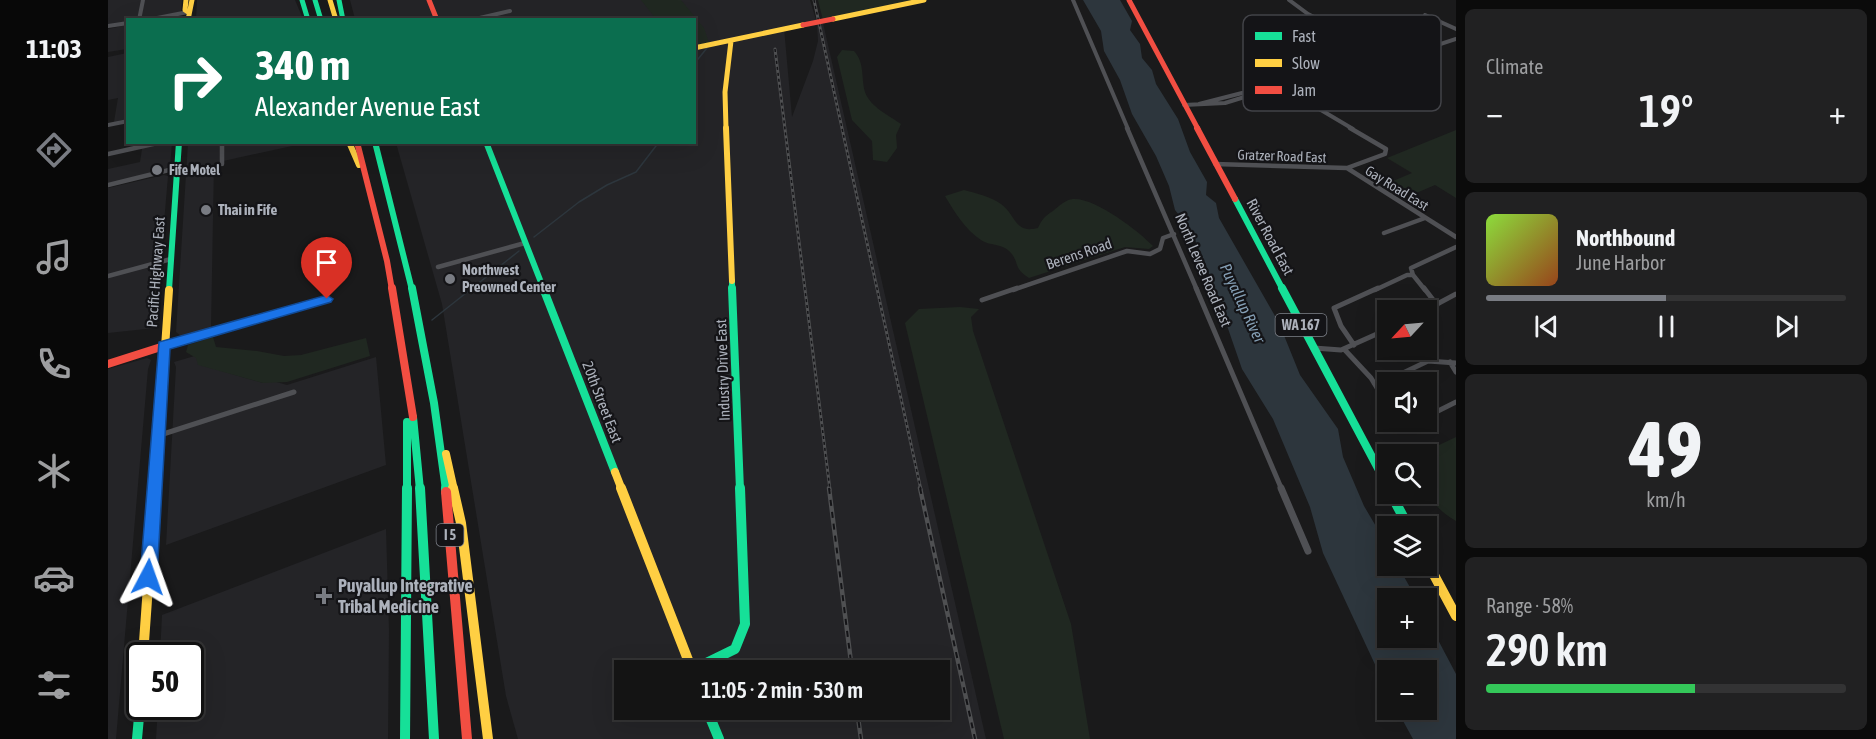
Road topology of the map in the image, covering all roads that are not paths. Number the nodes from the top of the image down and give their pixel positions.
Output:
1 (143, 0) edge
2 (186, 0) edge
3 (192, 0) edge
4 (304, 0) edge
5 (315, 0) edge
6 (330, 0) edge
7 (339, 0) edge
8 (429, 0) edge
9 (924, 0) edge
10 (1073, 0) edge
11 (1129, 0) edge
12 (1289, 0) edge
13 (510, 11) dead end
14 (1310, 15) edge
15 (188, 16) edge
16 (139, 18) edge
17 (168, 18) edge
18 (309, 18) edge
19 (320, 18) edge
20 (335, 18) edge
21 (343, 18) edge
22 (436, 18) edge
23 (480, 18) edge
24 (1441, 22) edge
25 (126, 23) edge
26 (108, 26) edge
27 (1456, 29) edge
28 (1456, 39) edge
29 (731, 40) junction
30 (1441, 44) edge
31 (696, 48) edge
32 (1243, 93) edge
33 (1243, 97) edge
34 (1199, 104) junction
35 (1184, 105) junction
36 (1322, 111) edge
37 (126, 121) edge
38 (108, 125) edge
39 (153, 144) edge
40 (179, 144) edge
41 (222, 144) edge
42 (350, 144) edge
43 (358, 144) edge
44 (376, 144) edge
45 (487, 144) edge
46 (108, 154) edge
47 (1215, 164) junction
48 (222, 165) dead end
49 (177, 168) junction
50 (1347, 168) junction
51 (369, 183) junction
52 (108, 185) edge
53 (1425, 218) junction
54 (1384, 233) dead end
55 (1174, 234) junction
56 (1456, 237) edge
57 (525, 243) junction
58 (1456, 247) edge
59 (171, 259) junction
60 (438, 267) dead end
61 (1413, 275) junction
62 (108, 276) edge
63 (1456, 294) edge
64 (327, 299) dead end
65 (982, 300) dead end
66 (1433, 300) edge
67 (1437, 305) edge
68 (1377, 334) edge
69 (1354, 345) junction
70 (164, 346) junction
71 (1314, 348) junction
72 (1344, 349) junction
73 (1453, 363) edge
74 (108, 364) edge
75 (406, 372) junction
76 (1456, 372) edge
77 (1374, 383) junction
78 (1377, 388) edge
79 (294, 392) dead end
80 (1456, 402) edge
81 (1437, 412) edge
82 (157, 436) junction
83 (441, 440) junction
84 (1377, 466) edge
85 (1308, 551) dead end
86 (1435, 576) edge
87 (1456, 616) edge
88 (144, 642) edge
89 (688, 660) edge
90 (712, 660) edge
91 (139, 720) edge
92 (711, 720) edge
93 (137, 739) edge
94 (405, 739) edge
95 (434, 739) edge
96 (467, 739) edge
97 (488, 739) edge
98 (719, 739) edge

1 - 16 street
2 - 15 main road
3 - 15 main road
4 - 18 main road
5 - 19 main road
6 - 20 main road
7 - 21 main road
8 - 22 main road
9 - 29 main road, bridge
10 - 55 street, North Levee Road East
11 - 35 main road, River Road East / WA 167
12 - 14 street
13 - 23 street
15 - 17 street
24 - 27 street
25 - 26 street
28 - 30 street
29 - 31 main road
29 - 90 main road, Industry Drive East
32 - 34 street
33 - 34 street
34 - 35 street
35 - 47 main road, River Road East / WA 167
36 - 50 street, Gay Road East
37 - 38 street
39 - 46 street
40 - 49 main road, Pacific Highway East
41 - 48 street
42 - 51 main road
43 - 51 main road, I 5
44 - 83 main road, I 5
45 - 57 main road, 20th Street East
47 - 50 street, Gratzer Road East
47 - 71 main road, River Road East / WA 167
49 - 52 street
49 - 59 main road, Pacific Highway East
50 - 53 street, Gay Road East
51 - 75 main road, I 5
53 - 54 street
53 - 56 street, Gay Road East
55 - 65 street, Berens Road
55 - 85 street, North Levee Road East
57 - 60 street
57 - 89 main road, 20th Street East
58 - 61 street
59 - 62 street
59 - 70 main road, Pacific Highway East
61 - 66 street
61 - 69 street
63 - 67 street
64 - 70 street
68 - 69 street
69 - 72 street
70 - 74 main road
70 - 82 main road, Pacific Highway East
71 - 72 street
71 - 84 main road, River Road East / WA 167
72 - 77 street
73 - 76 street
73 - 77 street
75 - 94 main road
75 - 95 main road, I 5
77 - 78 street
79 - 82 street
80 - 81 street
82 - 88 main road, Pacific Highway East
83 - 96 main road, I 5
83 - 97 main road
86 - 87 main road
91 - 93 main road
92 - 98 main road

